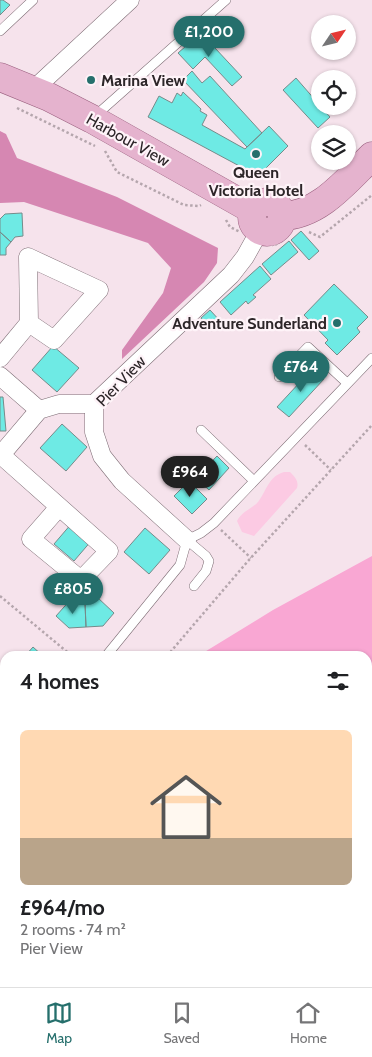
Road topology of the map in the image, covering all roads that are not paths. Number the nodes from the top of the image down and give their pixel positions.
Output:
1 (33, 0) edge
2 (130, 0) edge
3 (226, 0) edge
4 (0, 31) edge
5 (0, 77) edge
6 (25, 99) junction
7 (92, 119) junction
8 (372, 156) edge
9 (265, 219) junction
10 (29, 323) junction
11 (0, 358) edge
12 (372, 358) edge
13 (0, 376) edge
14 (279, 377) dead end
15 (347, 384) junction
16 (94, 404) junction
17 (38, 410) junction
18 (202, 430) dead end
19 (1, 456) edge
20 (254, 481) junction
21 (59, 507) dead end
22 (187, 540) junction
23 (194, 586) dead end
24 (110, 651) edge

1 - 4 lane
2 - 6 street
3 - 7 lane
5 - 6 main road, Harbour View
6 - 7 main road, Harbour View
7 - 9 main road, Harbour View
8 - 9 main road
9 - 16 street, Pier View
10 - 10 street
10 - 11 street
12 - 15 lane
13 - 17 street
14 - 15 lane
15 - 20 lane
16 - 17 street
16 - 22 street, Pier View
17 - 19 street
18 - 20 lane
19 - 21 street
20 - 22 lane
22 - 23 lane
22 - 24 lane

